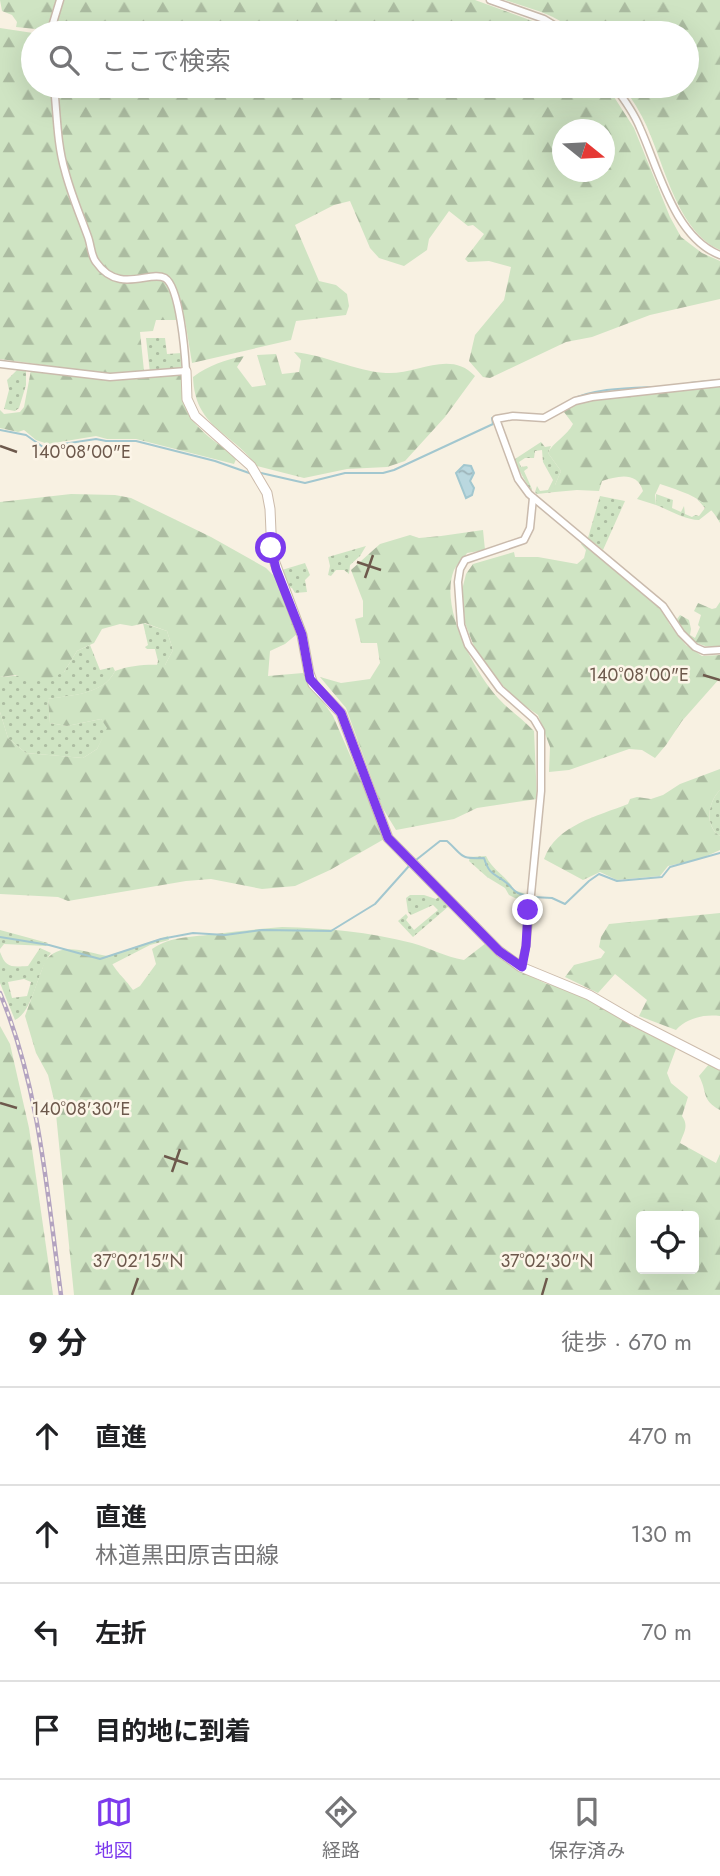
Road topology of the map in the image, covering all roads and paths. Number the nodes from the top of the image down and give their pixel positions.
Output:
1 (60, 0) edge
2 (490, 0) edge
3 (54, 21) edge
4 (547, 21) edge
5 (55, 98) edge
6 (622, 98) edge
7 (720, 255) edge
8 (0, 364) edge
9 (186, 371) junction
10 (720, 383) edge
11 (533, 498) junction
12 (720, 650) edge
13 (522, 967) junction
14 (720, 1065) edge

1 - 3 street
2 - 4 street
5 - 9 street
6 - 7 street
8 - 9 street
9 - 13 street
10 - 11 street
11 - 12 street
11 - 13 street
13 - 14 street

